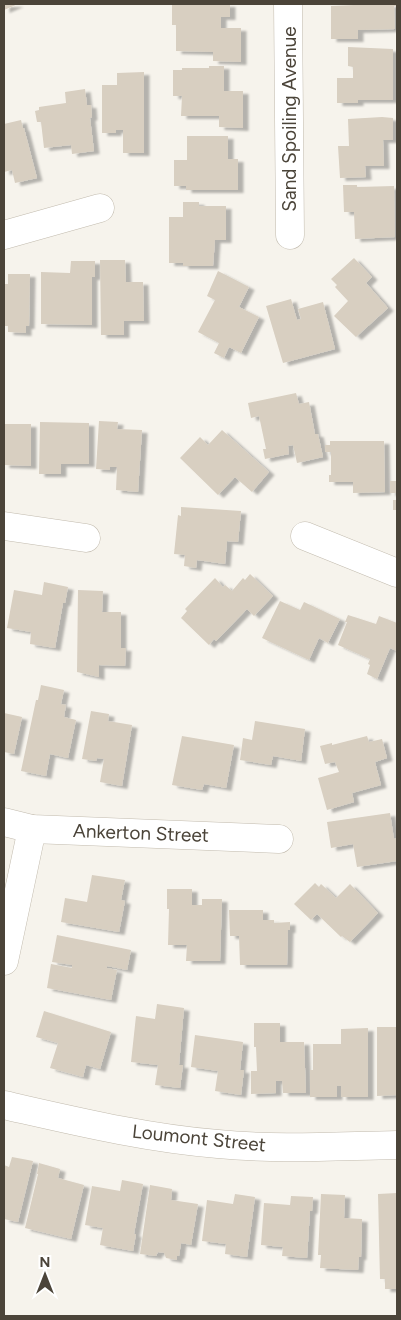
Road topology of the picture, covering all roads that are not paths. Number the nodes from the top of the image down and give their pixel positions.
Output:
1 (288, 4) edge
2 (100, 208) dead end
3 (4, 235) edge
4 (290, 235) dead end
5 (4, 526) edge
6 (305, 536) dead end
7 (86, 538) dead end
8 (397, 573) edge
9 (4, 822) edge
10 (32, 829) junction
11 (279, 839) dead end
12 (4, 961) edge
13 (4, 1105) edge
14 (397, 1146) edge

1 - 4 street, Sand Spoiling Avenue
2 - 3 street
5 - 7 street
6 - 8 street
9 - 10 street, Ankerton Street
10 - 11 street, Ankerton Street
10 - 12 street
13 - 14 street, Loumont Street

